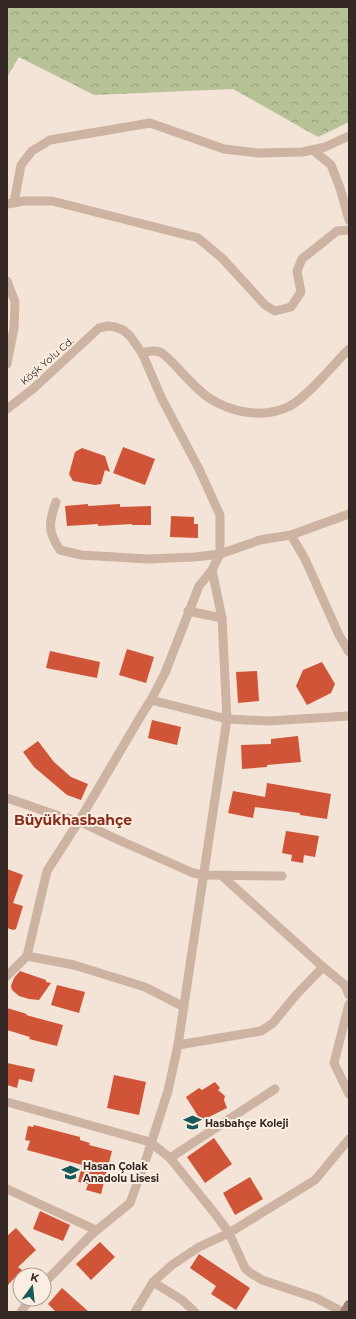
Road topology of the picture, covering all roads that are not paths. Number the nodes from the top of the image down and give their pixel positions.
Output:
1 (349, 136) edge
2 (313, 150) junction
3 (11, 204) edge
4 (349, 220) edge
5 (349, 230) edge
6 (7, 282) edge
7 (349, 349) edge
8 (142, 353) junction
9 (7, 364) edge
10 (7, 409) edge
11 (56, 502) dead end
12 (349, 514) edge
13 (291, 536) junction
14 (220, 554) junction
15 (212, 570) junction
16 (188, 611) junction
17 (222, 618) junction
18 (349, 652) edge
19 (151, 700) junction
20 (349, 716) edge
21 (228, 719) junction
22 (7, 798) edge
23 (79, 822) junction
24 (204, 874) junction
25 (221, 875) junction
26 (282, 876) dead end
27 (27, 956) junction
28 (322, 967) junction
29 (10, 968) edge
30 (7, 976) edge
31 (349, 995) edge
32 (349, 1004) edge
33 (184, 1007) junction
34 (178, 1045) junction
35 (275, 1089) dead end
36 (349, 1094) edge
37 (7, 1102) edge
38 (349, 1138) edge
39 (150, 1142) junction
40 (170, 1158) junction
41 (7, 1189) edge
42 (96, 1230) junction
43 (229, 1233) junction
44 (52, 1275) edge
45 (153, 1282) junction
46 (349, 1305) edge
47 (134, 1312) edge
48 (195, 1312) edge
49 (344, 1312) edge

1 - 2 street
2 - 3 street
2 - 4 street
3 - 5 street
6 - 9 street
7 - 8 street
8 - 10 street, Köşk Yolu Cd.
8 - 14 street
11 - 14 street
12 - 13 street
13 - 14 street
13 - 18 street
14 - 15 street
15 - 16 street
15 - 17 street
16 - 17 street
16 - 19 street
17 - 21 street
19 - 21 street
19 - 23 street
20 - 21 street
21 - 24 street
22 - 23 street
23 - 24 street
23 - 27 street
24 - 25 street
24 - 33 street
25 - 26 street
25 - 28 street
27 - 29 street
27 - 33 street
28 - 31 street
28 - 34 street
29 - 30 street
32 - 36 street
33 - 34 street
34 - 39 street
35 - 40 street
37 - 39 street
38 - 43 street
39 - 40 street
39 - 42 street
40 - 43 street
41 - 42 street
42 - 44 street
43 - 45 street
43 - 49 street
45 - 47 street
45 - 48 street
46 - 49 street

